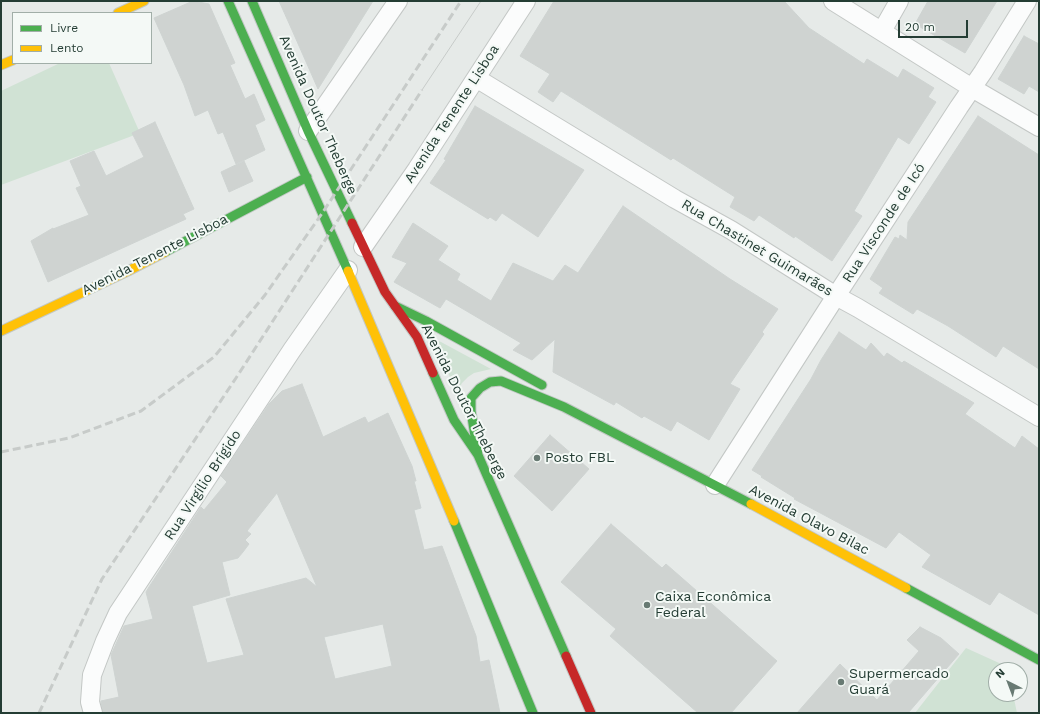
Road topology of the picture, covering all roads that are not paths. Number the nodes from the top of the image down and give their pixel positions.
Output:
1 (144, 1) edge
2 (228, 1) edge
3 (252, 1) edge
4 (398, 1) edge
5 (526, 1) edge
6 (833, 1) edge
7 (899, 1) edge
8 (1027, 1) edge
9 (120, 12) edge
10 (882, 31) junction
11 (12, 60) edge
12 (1, 65) edge
13 (476, 78) junction
14 (972, 88) junction
15 (1039, 126) edge
16 (308, 131) junction
17 (307, 176) junction
18 (363, 247) junction
19 (348, 270) junction
20 (836, 296) junction
21 (395, 306) junction
22 (1, 331) edge
23 (564, 407) junction
24 (1039, 417) edge
25 (478, 455) junction
26 (715, 485) junction
27 (1039, 660) edge
28 (89, 709) edge
29 (533, 713) edge
30 (591, 713) edge

1 - 9 main road
2 - 17 main road
3 - 16 main road, Avenida Doutor Theberge
4 - 16 street
5 - 13 street, Avenida Tenente Lisboa
6 - 10 street
7 - 10 street
8 - 14 street, Rua Visconde de Icó
10 - 14 street
11 - 12 main road
13 - 18 street, Avenida Tenente Lisboa
13 - 20 street, Rua Chastinet Guimarães
14 - 15 street
14 - 20 street, Rua Visconde de Icó
16 - 18 main road, Avenida Doutor Theberge
17 - 19 main road
17 - 22 main road, Avenida Tenente Lisboa
18 - 21 main road, Avenida Doutor Theberge
19 - 28 street, Rua Virgílio Brígido
19 - 29 main road
20 - 24 street, Rua Chastinet Guimarães
20 - 26 street, Rua Visconde de Icó
21 - 23 main road, Avenida Olavo Bilac
21 - 25 main road, Avenida Doutor Theberge
23 - 25 main road, Avenida Olavo Bilac
23 - 26 main road, Avenida Olavo Bilac
25 - 30 main road, Avenida Doutor Theberge
26 - 27 main road, Avenida Olavo Bilac

